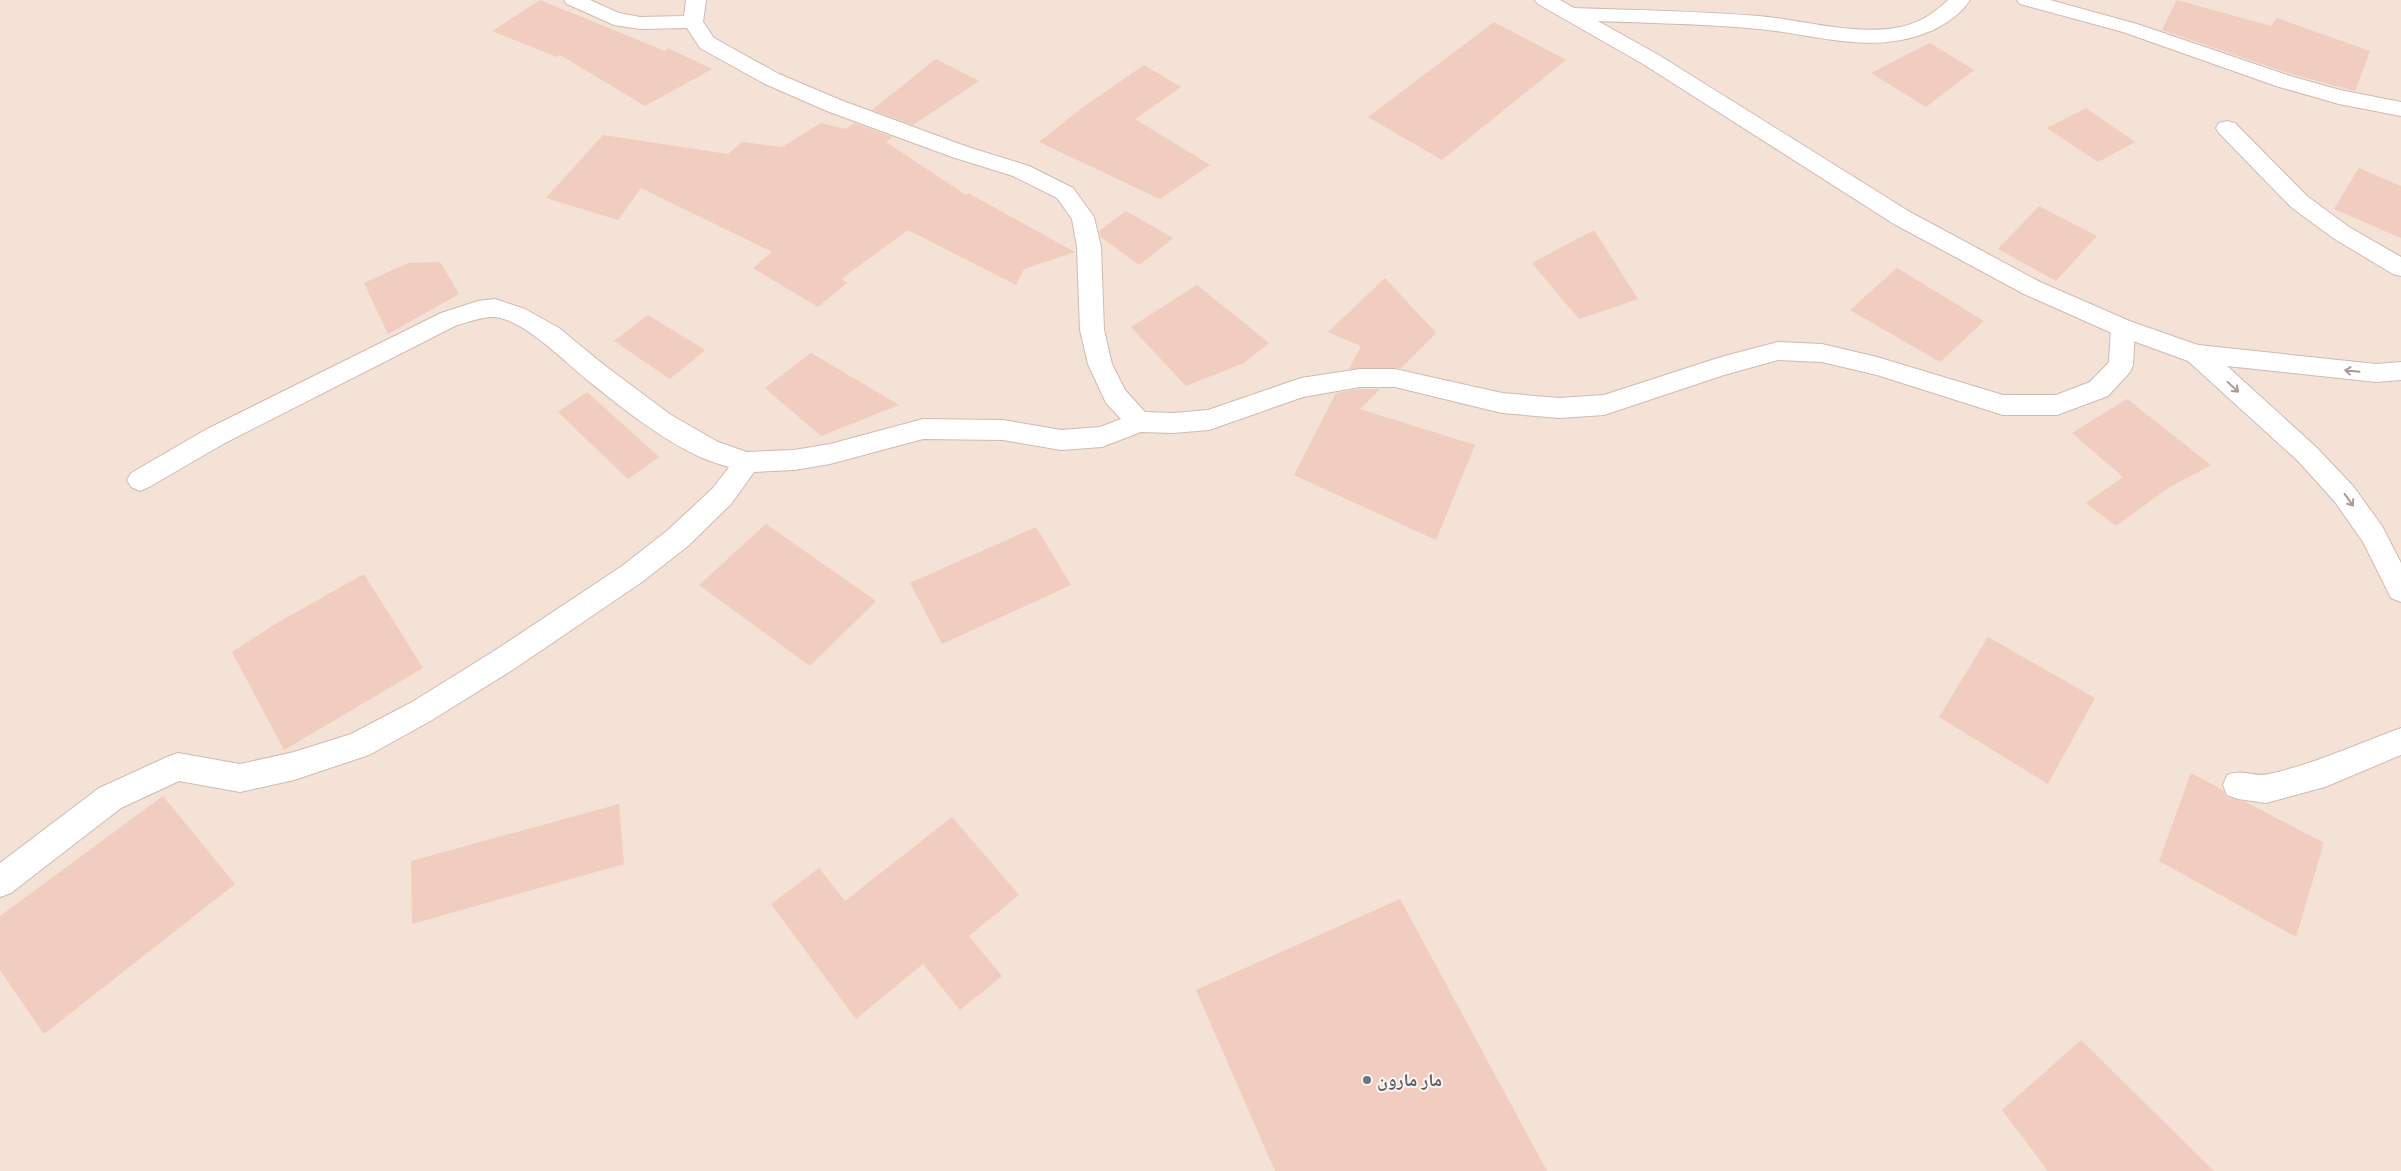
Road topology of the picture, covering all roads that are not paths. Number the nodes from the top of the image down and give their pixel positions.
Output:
1 (574, 0) edge
2 (1545, 0) edge
3 (1960, 0) edge
4 (2027, 0) edge
5 (695, 11) edge
6 (1572, 14) junction
7 (2401, 109) edge
8 (2227, 128) dead end
9 (2401, 268) edge
10 (2123, 328) junction
11 (2197, 354) junction
12 (2401, 371) edge
13 (1139, 422) junction
14 (747, 462) junction
15 (140, 480) dead end
16 (2401, 590) edge
17 (2401, 741) edge
18 (2238, 785) dead end
19 (0, 882) edge

1 - 5 street
2 - 6 street
3 - 6 street
4 - 7 street
5 - 13 street
6 - 10 street
8 - 9 street
10 - 11 street
10 - 13 street
12 -> 11 street
11 -> 16 street
13 - 14 street
14 - 15 street
14 - 19 street
17 - 18 street

